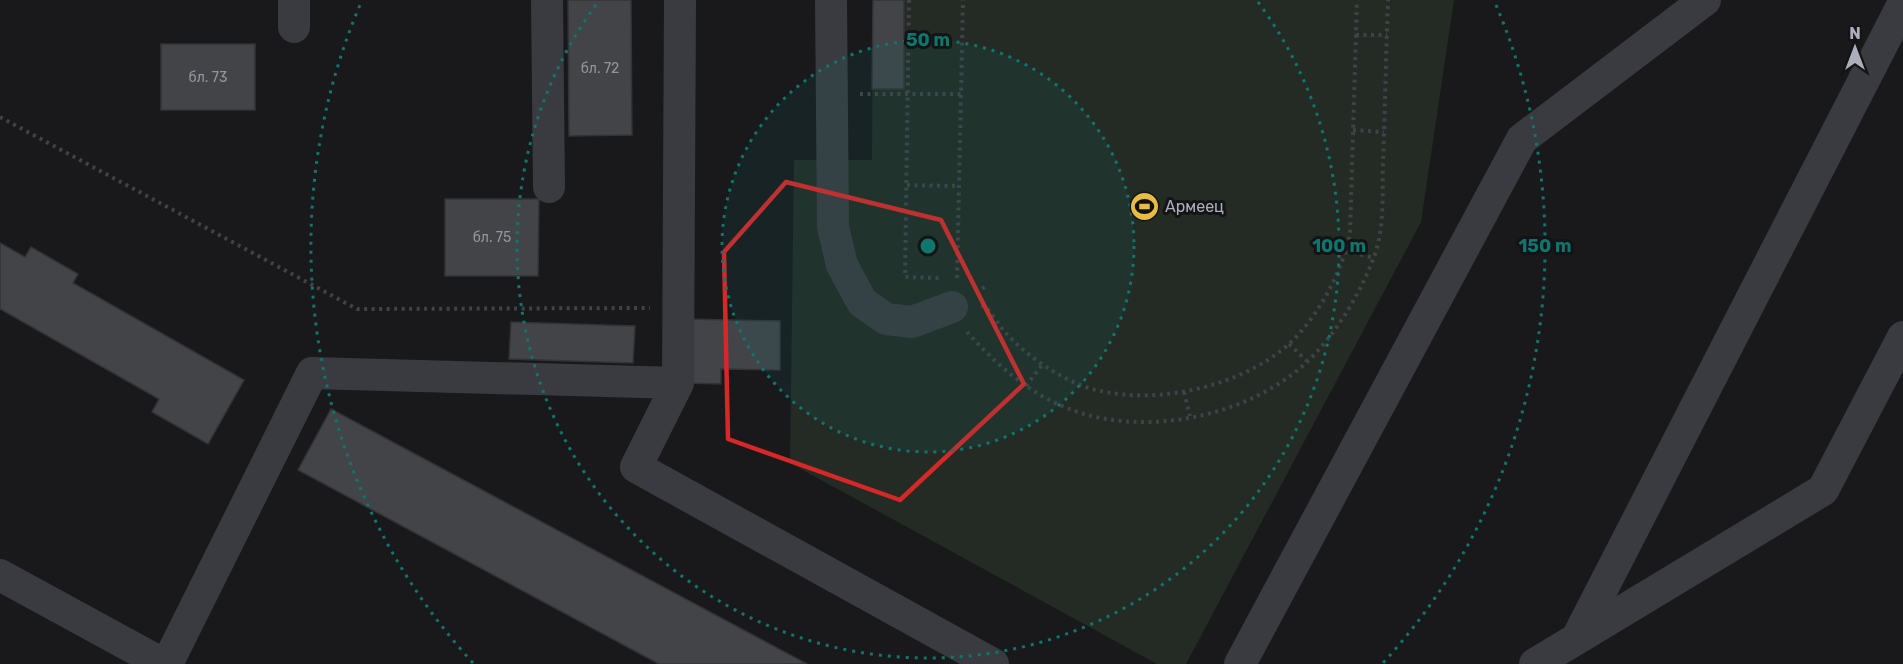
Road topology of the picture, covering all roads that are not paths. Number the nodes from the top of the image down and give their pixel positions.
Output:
1 (547, 0) edge
2 (680, 0) edge
3 (831, 0) edge
4 (1705, 0) edge
5 (1903, 4) edge
6 (549, 186) dead end
7 (958, 318) road end
8 (1903, 337) edge
9 (678, 383) junction
10 (0, 575) edge
11 (1577, 638) junction
12 (165, 664) edge
13 (993, 664) edge
14 (1240, 664) edge
15 (1535, 664) edge

1 - 6 street
2 - 9 street
3 - 7 street
4 - 14 street
5 - 11 street
8 - 11 street
9 - 12 street
9 - 13 street
10 - 12 street
11 - 15 street

